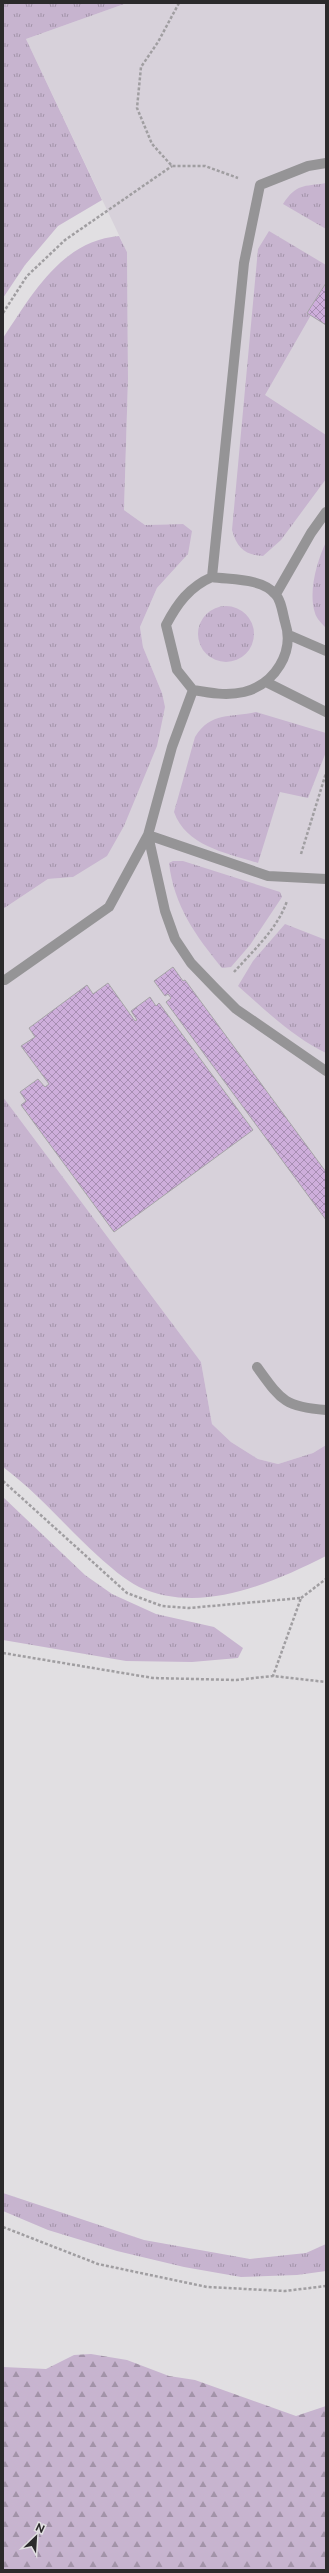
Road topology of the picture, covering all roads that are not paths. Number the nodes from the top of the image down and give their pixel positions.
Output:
1 (326, 163) edge
2 (326, 512) edge
3 (212, 577) junction
4 (276, 594) junction
5 (289, 635) junction
6 (326, 651) edge
7 (266, 682) junction
8 (193, 690) junction
9 (326, 712) edge
10 (148, 835) junction
11 (326, 879) edge
12 (6, 980) dead end
13 (326, 1071) edge
14 (257, 1367) dead end
15 (326, 1410) edge

1 - 3 lane
2 - 4 lane
3 - 4 lane
3 - 8 lane
4 - 5 lane
5 - 6 lane
5 - 7 lane
7 - 8 lane
7 - 9 lane
8 - 10 lane
10 - 11 lane
10 - 12 lane
10 - 13 lane
14 - 15 lane

